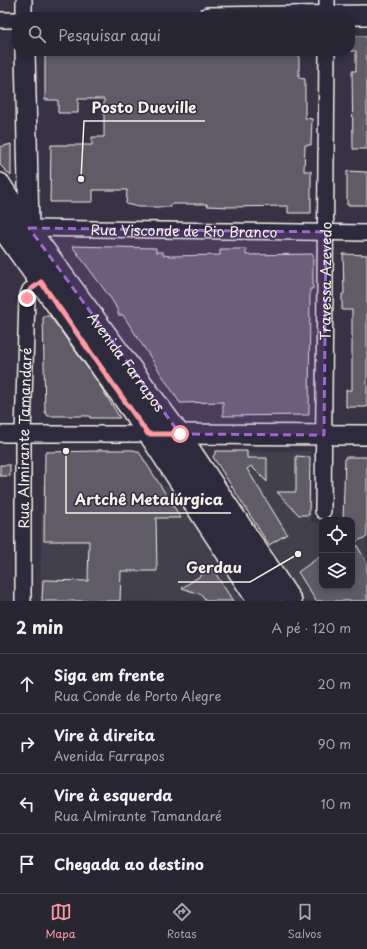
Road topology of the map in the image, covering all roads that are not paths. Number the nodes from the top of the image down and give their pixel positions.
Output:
1 (24, 0) edge
2 (327, 11) edge
3 (24, 12) edge
4 (307, 12) edge
5 (337, 12) edge
6 (355, 14) edge
7 (367, 15) edge
8 (0, 20) edge
9 (12, 20) edge
10 (25, 56) edge
11 (327, 56) edge
12 (0, 184) edge
13 (0, 208) edge
14 (9, 228) edge
15 (326, 232) junction
16 (367, 233) edge
17 (41, 282) junction
18 (0, 434) edge
19 (23, 434) junction
20 (164, 434) junction
21 (324, 435) junction
22 (367, 435) edge
23 (323, 510) dead end
24 (286, 599) edge
25 (23, 601) edge
26 (257, 601) edge

1 - 3 street
2 - 4 main road
2 - 5 main road
6 - 7 main road
8 - 9 street
10 - 14 main road
11 - 15 street, Travessa Azevedo
12 - 14 main road, Avenida Farrapos
13 - 14 street
14 - 15 street, Rua Visconde de Rio Branco
14 - 17 main road, Avenida Farrapos
14 - 20 main road, Avenida Farrapos
15 - 16 street, Rua Visconde de Rio Branco
15 - 21 street, Travessa Azevedo
17 - 19 street, Rua Almirante Tamandaré
17 - 20 main road, Avenida Farrapos
18 - 19 street
19 - 20 street
19 - 25 street, Rua Almirante Tamandaré
20 - 21 main road
20 - 24 main road, Avenida Farrapos
20 - 26 main road, Avenida Farrapos
21 - 22 main road
21 - 23 street, Travessa Azevedo

